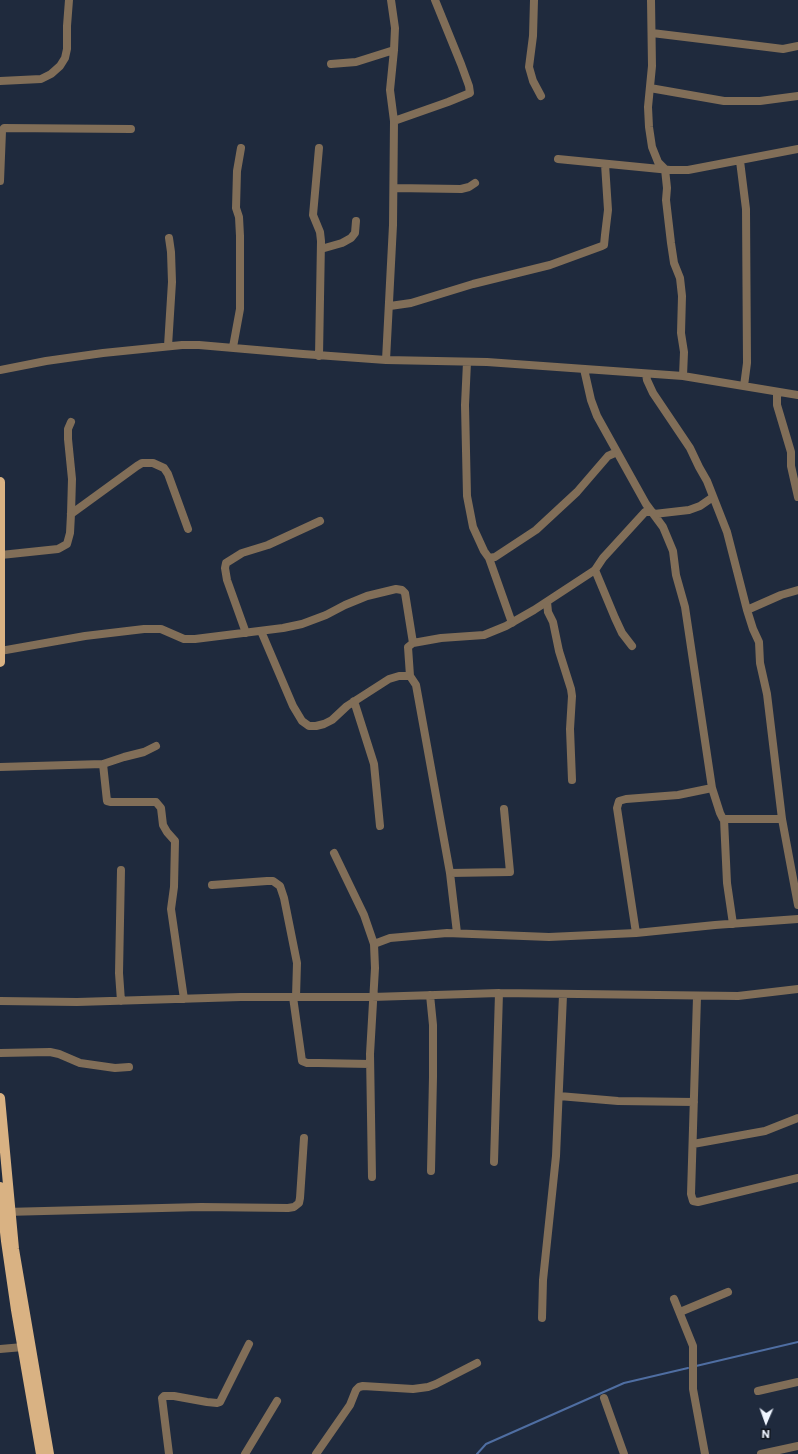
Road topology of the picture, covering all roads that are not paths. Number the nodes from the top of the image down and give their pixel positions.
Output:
1 (69, 0) edge
2 (391, 0) edge
3 (435, 0) edge
4 (534, 0) edge
5 (651, 0) edge
6 (652, 32) junction
7 (798, 46) edge
8 (394, 50) junction
9 (331, 64) dead end
10 (0, 81) edge
11 (650, 88) junction
12 (541, 96) dead end
13 (798, 96) edge
14 (394, 121) junction
15 (131, 129) dead end
16 (241, 148) dead end
17 (319, 148) dead end
18 (798, 149) edge
19 (558, 159) dead end
20 (740, 161) junction
21 (605, 164) junction
22 (665, 169) junction
23 (0, 181) edge
24 (475, 183) dead end
25 (394, 188) junction
26 (356, 221) dead end
27 (169, 238) dead end
28 (321, 249) junction
29 (390, 306) junction
30 (168, 346) junction
31 (233, 347) junction
32 (320, 356) junction
33 (386, 360) junction
34 (467, 362) junction
35 (584, 369) junction
36 (0, 370) edge
37 (646, 374) junction
38 (683, 376) junction
39 (744, 386) junction
40 (777, 392) junction
41 (798, 395) edge
42 (71, 422) dead end
43 (617, 452) junction
44 (0, 482) edge
45 (714, 497) junction
46 (798, 497) edge
47 (653, 513) junction
48 (71, 514) junction
49 (320, 521) dead end
50 (188, 529) dead end
51 (0, 555) edge
52 (489, 558) junction
53 (595, 570) junction
54 (798, 590) edge
55 (543, 604) junction
56 (747, 610) junction
57 (512, 623) junction
58 (261, 631) junction
59 (246, 633) junction
60 (413, 643) junction
61 (632, 646) dead end
62 (0, 651) edge
63 (0, 662) edge
64 (410, 676) junction
65 (354, 701) junction
66 (156, 746) dead end
67 (103, 764) junction
68 (0, 766) edge
69 (572, 780) dead end
70 (712, 788) junction
71 (504, 809) dead end
72 (724, 819) junction
73 (782, 819) junction
74 (380, 826) dead end
75 (334, 853) dead end
76 (121, 870) dead end
77 (450, 873) junction
78 (212, 885) dead end
79 (798, 905) edge
80 (798, 919) edge
81 (734, 924) junction
82 (457, 933) junction
83 (636, 933) junction
84 (374, 944) junction
85 (798, 989) edge
86 (499, 993) junction
87 (430, 995) junction
88 (562, 995) junction
89 (697, 996) junction
90 (295, 997) junction
91 (372, 997) junction
92 (184, 999) junction
93 (0, 1001) edge
94 (121, 1001) junction
95 (0, 1053) edge
96 (370, 1064) junction
97 (129, 1067) dead end
98 (559, 1096) junction
99 (0, 1098) edge
100 (694, 1102) junction
101 (798, 1118) edge
102 (304, 1138) dead end
103 (693, 1144) junction
104 (494, 1162) dead end
105 (431, 1171) dead end
106 (372, 1177) dead end
107 (798, 1178) edge
108 (0, 1187) edge
109 (6, 1212) junction
110 (728, 1292) dead end
111 (674, 1299) dead end
112 (680, 1312) junction
113 (542, 1318) dead end
114 (249, 1344) dead end
115 (23, 1347) junction
116 (0, 1349) edge
117 (477, 1363) dead end
118 (798, 1382) edge
119 (758, 1391) dead end
120 (604, 1398) dead end
121 (277, 1401) dead end
122 (798, 1446) edge
123 (41, 1454) edge
124 (49, 1454) edge
125 (170, 1454) edge
126 (245, 1454) edge
127 (316, 1454) edge
128 (624, 1454) edge
129 (705, 1454) edge
130 (761, 1454) edge

1 - 10 street
2 - 8 street
3 - 14 street
4 - 12 street
5 - 6 street
6 - 7 street
6 - 11 street
8 - 9 street
8 - 14 street
11 - 13 street
11 - 22 street
14 - 25 street
15 - 23 street
16 - 31 street
17 - 28 street
18 - 20 street
19 - 21 street
20 - 22 street
20 - 39 street
21 - 22 street
21 - 29 street
22 - 38 street
24 - 25 street
25 - 29 street
26 - 28 street
27 - 30 street
28 - 32 street
29 - 33 street
30 - 31 street
30 - 36 street
31 - 32 street
32 - 33 street
33 - 34 street
34 - 35 street
34 - 52 street
35 - 37 street
35 - 43 street
37 - 38 street
37 - 45 street
38 - 39 street
39 - 40 street
40 - 41 street
40 - 46 street
42 - 48 street
43 - 47 street
43 - 52 street
44 - 51 main road
45 - 47 street
45 - 56 street
47 - 53 street
47 - 70 street
48 - 50 street
48 - 51 street
49 - 59 street
51 - 62 main road
52 - 57 street
53 - 55 street
53 - 61 street
54 - 56 street
55 - 57 street
55 - 69 street
56 - 73 street
57 - 60 street
58 - 59 street
58 - 60 street
58 - 65 street
59 - 62 street
60 - 64 street
62 - 63 main road
64 - 65 street
64 - 77 street
65 - 74 street
66 - 67 street
67 - 68 street
67 - 92 street
70 - 72 street
70 - 83 street
71 - 77 street
72 - 73 street
72 - 81 street
73 - 79 street
75 - 84 street
76 - 94 street
77 - 82 street
78 - 90 street
80 - 81 street
81 - 83 street
82 - 83 street
82 - 84 street
84 - 91 street
85 - 89 street
86 - 87 street
86 - 88 street
86 - 104 street
87 - 91 street
87 - 105 street
88 - 89 street
88 - 98 street
89 - 100 street
90 - 91 street
90 - 92 street
90 - 96 street
91 - 96 street
92 - 94 street
93 - 94 street
95 - 97 street
96 - 106 street
98 - 100 street
98 - 113 street
99 - 109 main road
100 - 103 street
101 - 103 street
102 - 109 street
103 - 107 street
108 - 109 main road
109 - 115 main road
109 - 124 main road
110 - 112 street
111 - 112 street
112 - 129 street
114 - 125 street
115 - 116 street
115 - 123 main road
117 - 127 street
118 - 119 street
120 - 128 street
121 - 126 street
122 - 130 street

